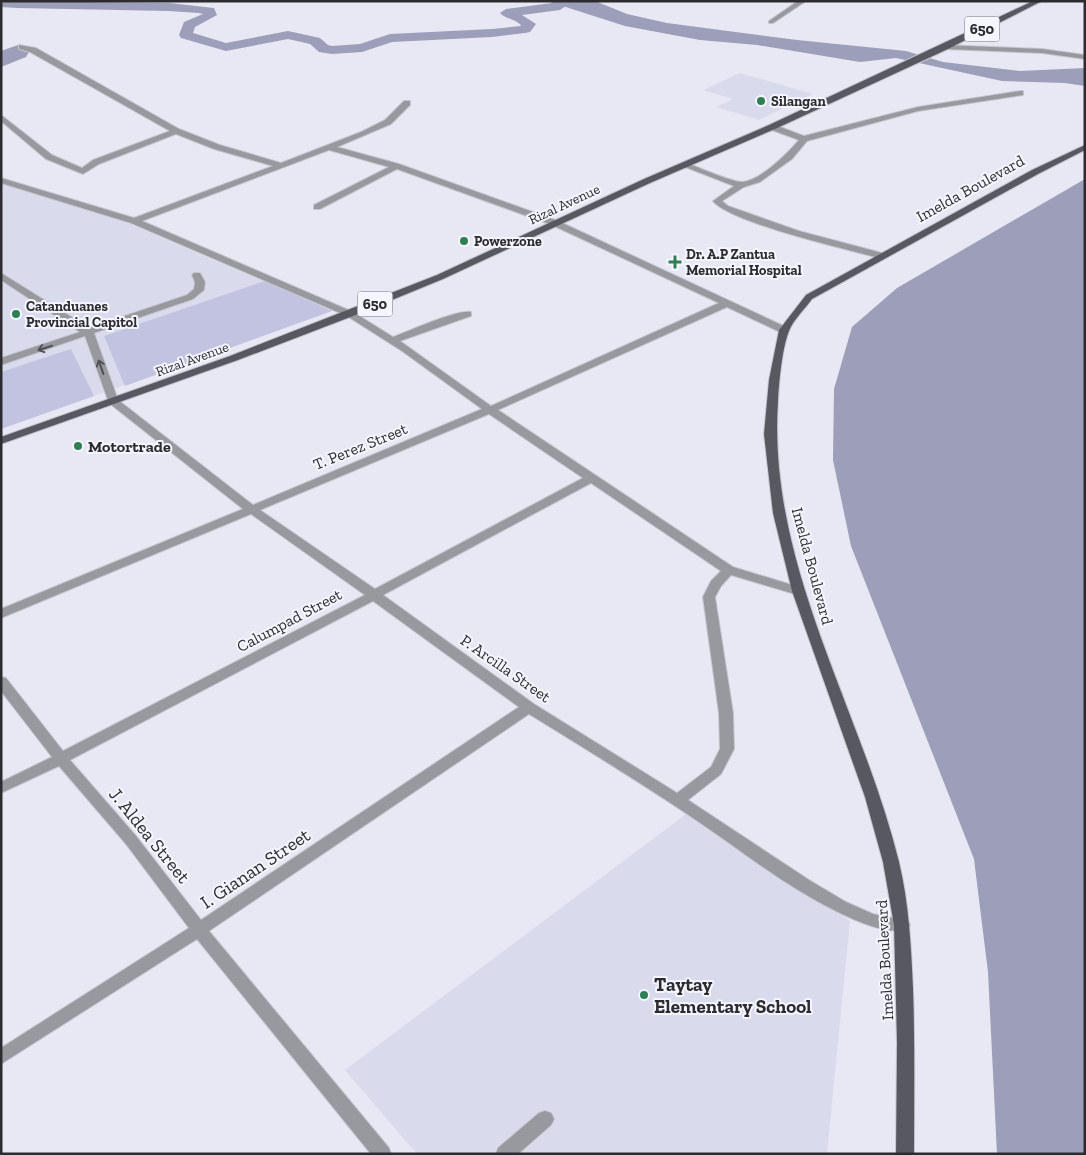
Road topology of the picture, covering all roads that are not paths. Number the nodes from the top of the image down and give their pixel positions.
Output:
1 (803, 1) edge
2 (1039, 1) edge
3 (771, 22) dead end
4 (946, 47) junction
5 (22, 48) dead end
6 (1085, 57) edge
7 (1020, 93) dead end
8 (407, 103) dead end
9 (1, 117) edge
10 (772, 127) junction
11 (176, 131) junction
12 (804, 139) junction
13 (1085, 147) edge
14 (332, 148) junction
15 (684, 165) junction
16 (283, 166) junction
17 (396, 166) junction
18 (1, 180) edge
19 (741, 186) junction
20 (317, 207) dead end
21 (134, 221) junction
22 (555, 223) junction
23 (883, 256) junction
24 (197, 275) dead end
25 (4, 280) edge
26 (728, 303) junction
27 (350, 314) junction
28 (468, 314) dead end
29 (784, 330) junction
30 (89, 333) junction
31 (391, 341) junction
32 (1, 362) edge
33 (113, 402) junction
34 (490, 410) junction
35 (1, 441) edge
36 (591, 478) junction
37 (251, 509) junction
38 (729, 570) junction
39 (798, 591) junction
40 (374, 594) junction
41 (1, 614) edge
42 (1, 681) edge
43 (529, 707) junction
44 (61, 759) junction
45 (1, 788) edge
46 (678, 800) junction
47 (902, 925) junction
48 (199, 930) junction
49 (1, 1057) edge
50 (545, 1119) dead end
51 (382, 1154) edge
52 (505, 1154) edge
53 (905, 1154) edge

1 - 3 street
2 - 4 main road, 650
4 - 6 street
4 - 10 main road, Rizal Avenue / 650
5 - 11 street
7 - 12 street
8 - 14 street
9 - 11 street
10 - 12 street
10 - 15 main road, Rizal Avenue / 650
11 - 16 street
12 - 19 street
13 - 23 main road, Imelda Boulevard
14 - 16 street
14 - 17 street
15 - 19 street
15 - 22 main road, Rizal Avenue / 650
16 - 21 street
17 - 20 street
17 - 22 street
18 - 21 street
19 - 23 street
21 - 27 street
22 - 26 street
22 - 27 main road, Rizal Avenue / 650
23 - 29 main road, Imelda Boulevard
24 - 30 street
25 - 30 street
26 - 29 street
26 - 34 street, T. Perez Street
27 - 31 street
27 - 33 main road, Rizal Avenue / 650
28 - 31 street
29 - 39 main road, Imelda Boulevard
30 -> 32 street
33 -> 30 street
31 - 34 street
33 - 35 main road, Rizal Avenue / 650
33 - 37 street, P. Arcilla Street
34 - 36 street
34 - 37 street, T. Perez Street
36 - 38 street
36 - 40 street, Calumpad Street
37 - 40 street, P. Arcilla Street
37 - 41 street, T. Perez Street
38 - 39 street
38 - 46 street
39 - 47 main road, Imelda Boulevard
40 - 43 street, P. Arcilla Street
40 - 44 street, Calumpad Street
42 - 44 street, J. Aldea Street
43 - 46 street, P. Arcilla Street
43 - 48 street, I. Gianan Street
44 - 45 street, Calumpad Street
44 - 48 street, J. Aldea Street
46 - 47 street, P. Arcilla Street
47 - 53 main road, Imelda Boulevard
48 - 49 street, I. Gianan Street
48 - 51 street, J. Aldea Street
50 - 52 street

